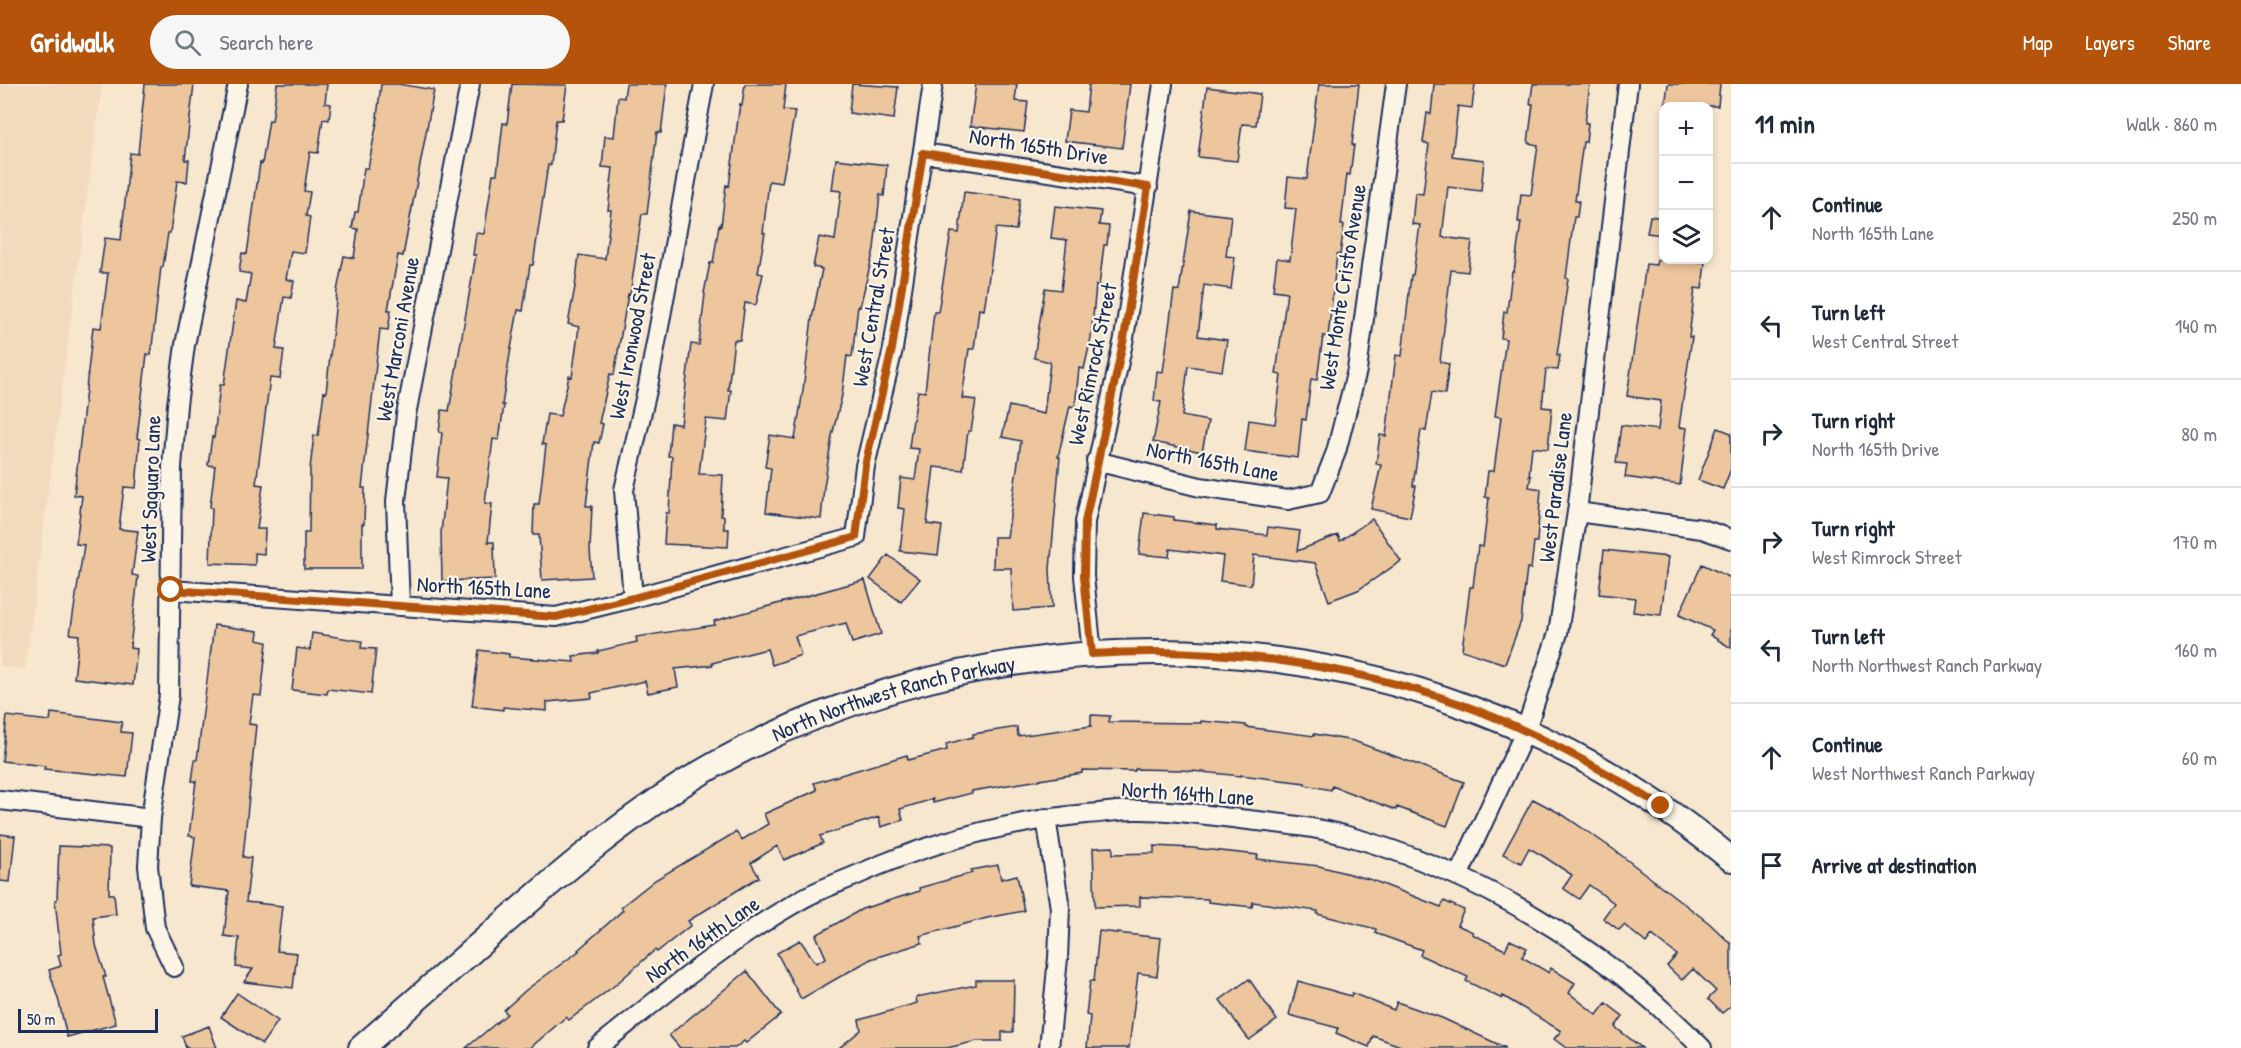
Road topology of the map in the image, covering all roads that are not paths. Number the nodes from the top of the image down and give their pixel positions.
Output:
1 (238, 84) edge
2 (470, 84) edge
3 (704, 84) edge
4 (933, 84) edge
5 (1163, 84) edge
6 (1396, 84) edge
7 (1628, 84) edge
8 (923, 153) junction
9 (1148, 187) junction
10 (1096, 461) junction
11 (1320, 493) joint
12 (1577, 512) junction
13 (856, 537) joint
14 (1731, 538) edge
15 (171, 590) junction
16 (633, 598) junction
17 (400, 606) junction
18 (1092, 654) junction
19 (1525, 732) junction
20 (0, 800) edge
21 (152, 818) junction
22 (1046, 818) junction
23 (1731, 859) edge
24 (1458, 876) junction
25 (174, 967) dead end
26 (361, 1048) edge
27 (597, 1048) edge
28 (1049, 1048) edge
29 (1702, 1048) edge

1 - 15 street, West Saguaro Lane
2 - 17 street, West Marconi Avenue
3 - 16 street, West Ironwood Street
4 - 8 street, West Central Street
5 - 9 street, West Rimrock Street
6 - 11 street, West Monte Cristo Avenue
7 - 12 street, West Paradise Lane
8 - 9 street, North 165th Drive
8 - 13 street, West Central Street
9 - 10 street, West Rimrock Street
10 - 11 street, North 165th Lane
10 - 18 street, West Rimrock Street
12 - 14 street
12 - 19 street, West Paradise Lane
13 - 16 street, North 165th Lane
15 - 17 street, North 165th Lane
15 - 21 street, West Saguaro Lane
16 - 17 street, North 165th Lane
18 - 19 main road, North Northwest Ranch Parkway
18 - 26 main road, North Northwest Ranch Parkway
19 - 23 main road, North Northwest Ranch Parkway
19 - 24 street, West Paradise Lane
20 - 21 street
21 - 25 street, West Saguaro Lane
22 - 24 street, North 164th Lane
22 - 27 street, North 164th Lane
22 - 28 street
24 - 29 street, North 164th Lane

